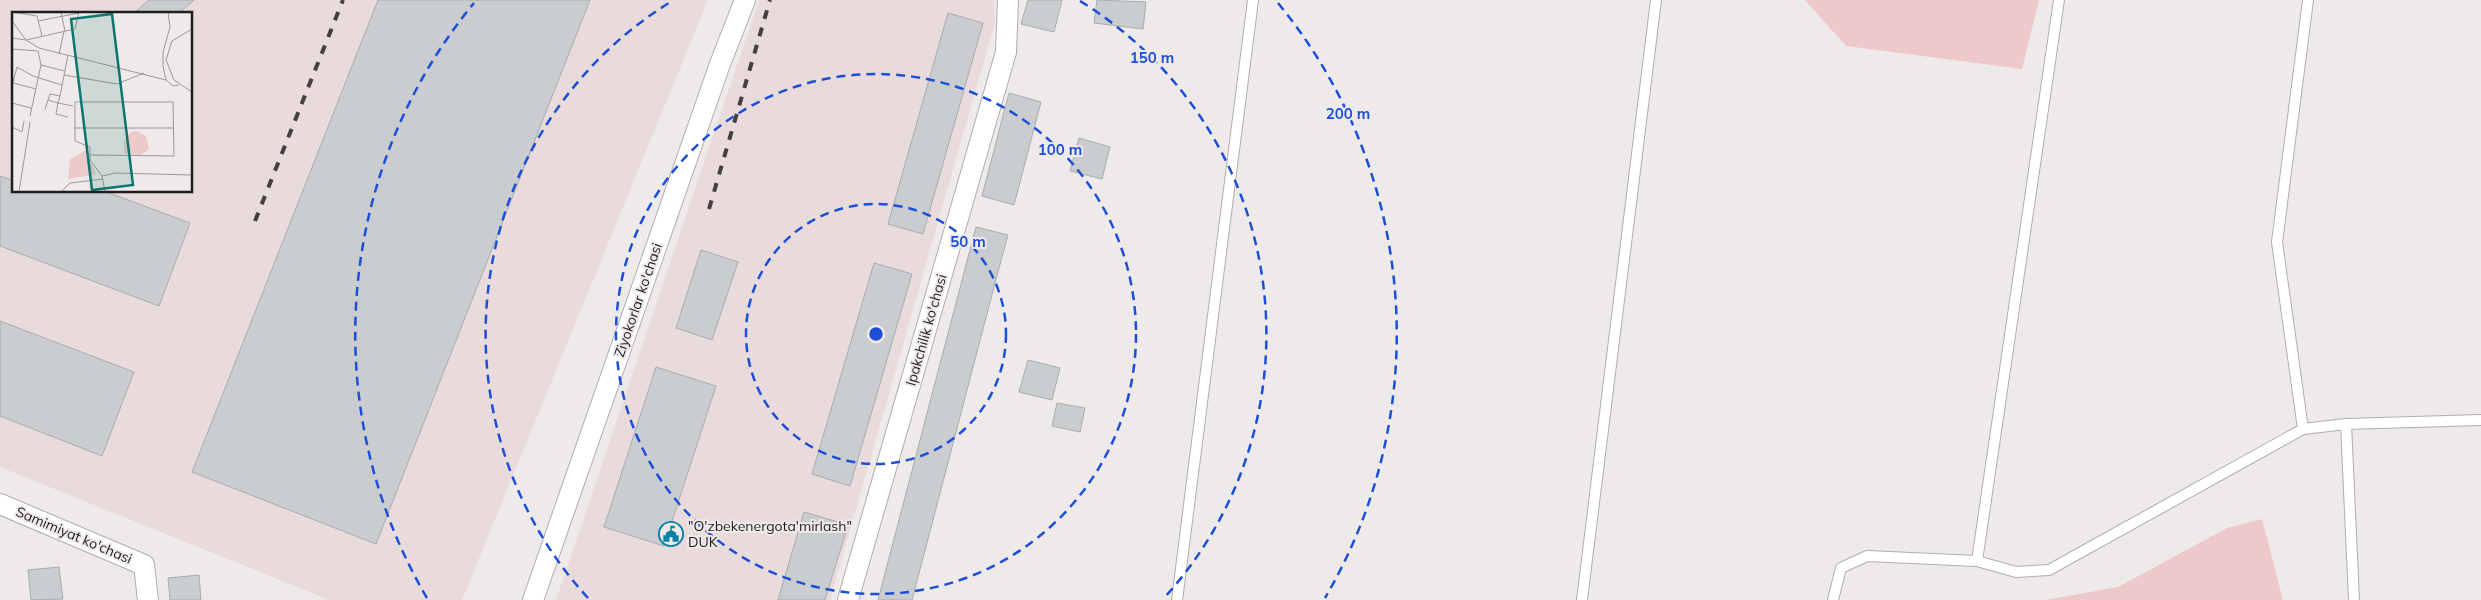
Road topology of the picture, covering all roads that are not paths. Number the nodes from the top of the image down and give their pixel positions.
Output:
1 (745, 0) edge
2 (1008, 0) edge
3 (1253, 0) edge
4 (1656, 0) edge
5 (2059, 0) edge
6 (2308, 0) edge
7 (2481, 420) edge
8 (2346, 424) junction
9 (2303, 429) junction
10 (0, 504) edge
11 (1977, 561) junction
12 (148, 600) edge
13 (534, 600) edge
14 (848, 600) edge
15 (1177, 600) edge
16 (1582, 600) edge
17 (1833, 600) edge
18 (2354, 600) edge

1 - 13 street, Ziyokorlar ko'chasi
2 - 14 street, Ipakchilik ko'chasi
3 - 15 lane
4 - 16 lane
5 - 11 lane
6 - 9 lane
7 - 8 lane
8 - 9 lane
8 - 18 lane
9 - 11 lane
10 - 12 street, Samimiyat ko'chasi
11 - 17 lane

